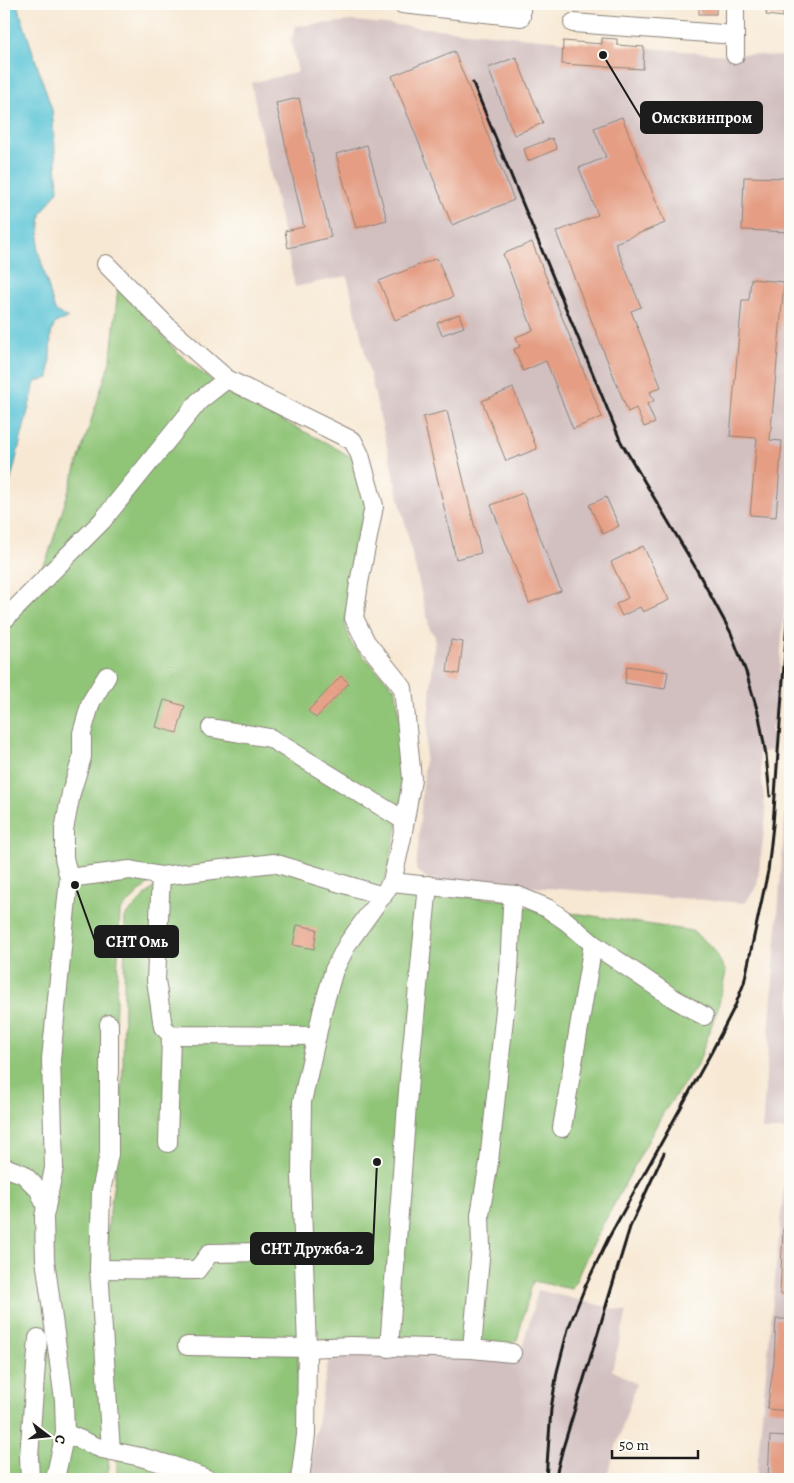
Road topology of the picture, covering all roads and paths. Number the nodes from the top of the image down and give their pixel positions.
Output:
1 (402, 4) edge
2 (521, 4) edge
3 (735, 4) edge
4 (573, 22) dead end
5 (735, 35) junction
6 (735, 55) dead end
7 (106, 264) dead end
8 (227, 379) junction
9 (4, 620) edge
10 (107, 676) dead end
11 (210, 728) dead end
12 (405, 821) junction
13 (161, 876) junction
14 (68, 878) junction
15 (428, 885) junction
16 (387, 889) junction
17 (516, 895) junction
18 (593, 944) junction
19 (704, 1016) dead end
20 (109, 1024) dead end
21 (171, 1035) junction
22 (317, 1036) junction
23 (562, 1128) dead end
24 (168, 1143) dead end
25 (4, 1167) edge
26 (46, 1207) junction
27 (304, 1251) junction
28 (98, 1269) junction
29 (38, 1338) dead end
30 (187, 1346) dead end
31 (307, 1348) junction
32 (389, 1348) junction
33 (472, 1349) junction
34 (512, 1352) dead end
35 (65, 1433) junction
36 (111, 1451) junction
37 (30, 1479) edge
38 (55, 1479) edge
39 (207, 1479) edge
40 (300, 1479) edge

1 - 2 street
3 - 5 street
4 - 5 street
5 - 6 street
7 - 8 street
8 - 9 street
8 - 12 street
10 - 14 street
11 - 12 street
12 - 16 street
13 - 14 street
13 - 16 street
13 - 21 street
14 - 26 street
15 - 16 street
15 - 17 street
15 - 32 street
16 - 22 street
17 - 18 street
17 - 33 street
18 - 19 street
18 - 23 street
20 - 28 street
21 - 22 street
21 - 24 street
22 - 27 street
25 - 26 street
26 - 35 street
27 - 28 street
27 - 31 street
28 - 36 street
29 - 37 street
30 - 31 street
31 - 32 street
31 - 40 street
32 - 33 street
33 - 34 street
35 - 36 street
35 - 38 street
36 - 39 street

